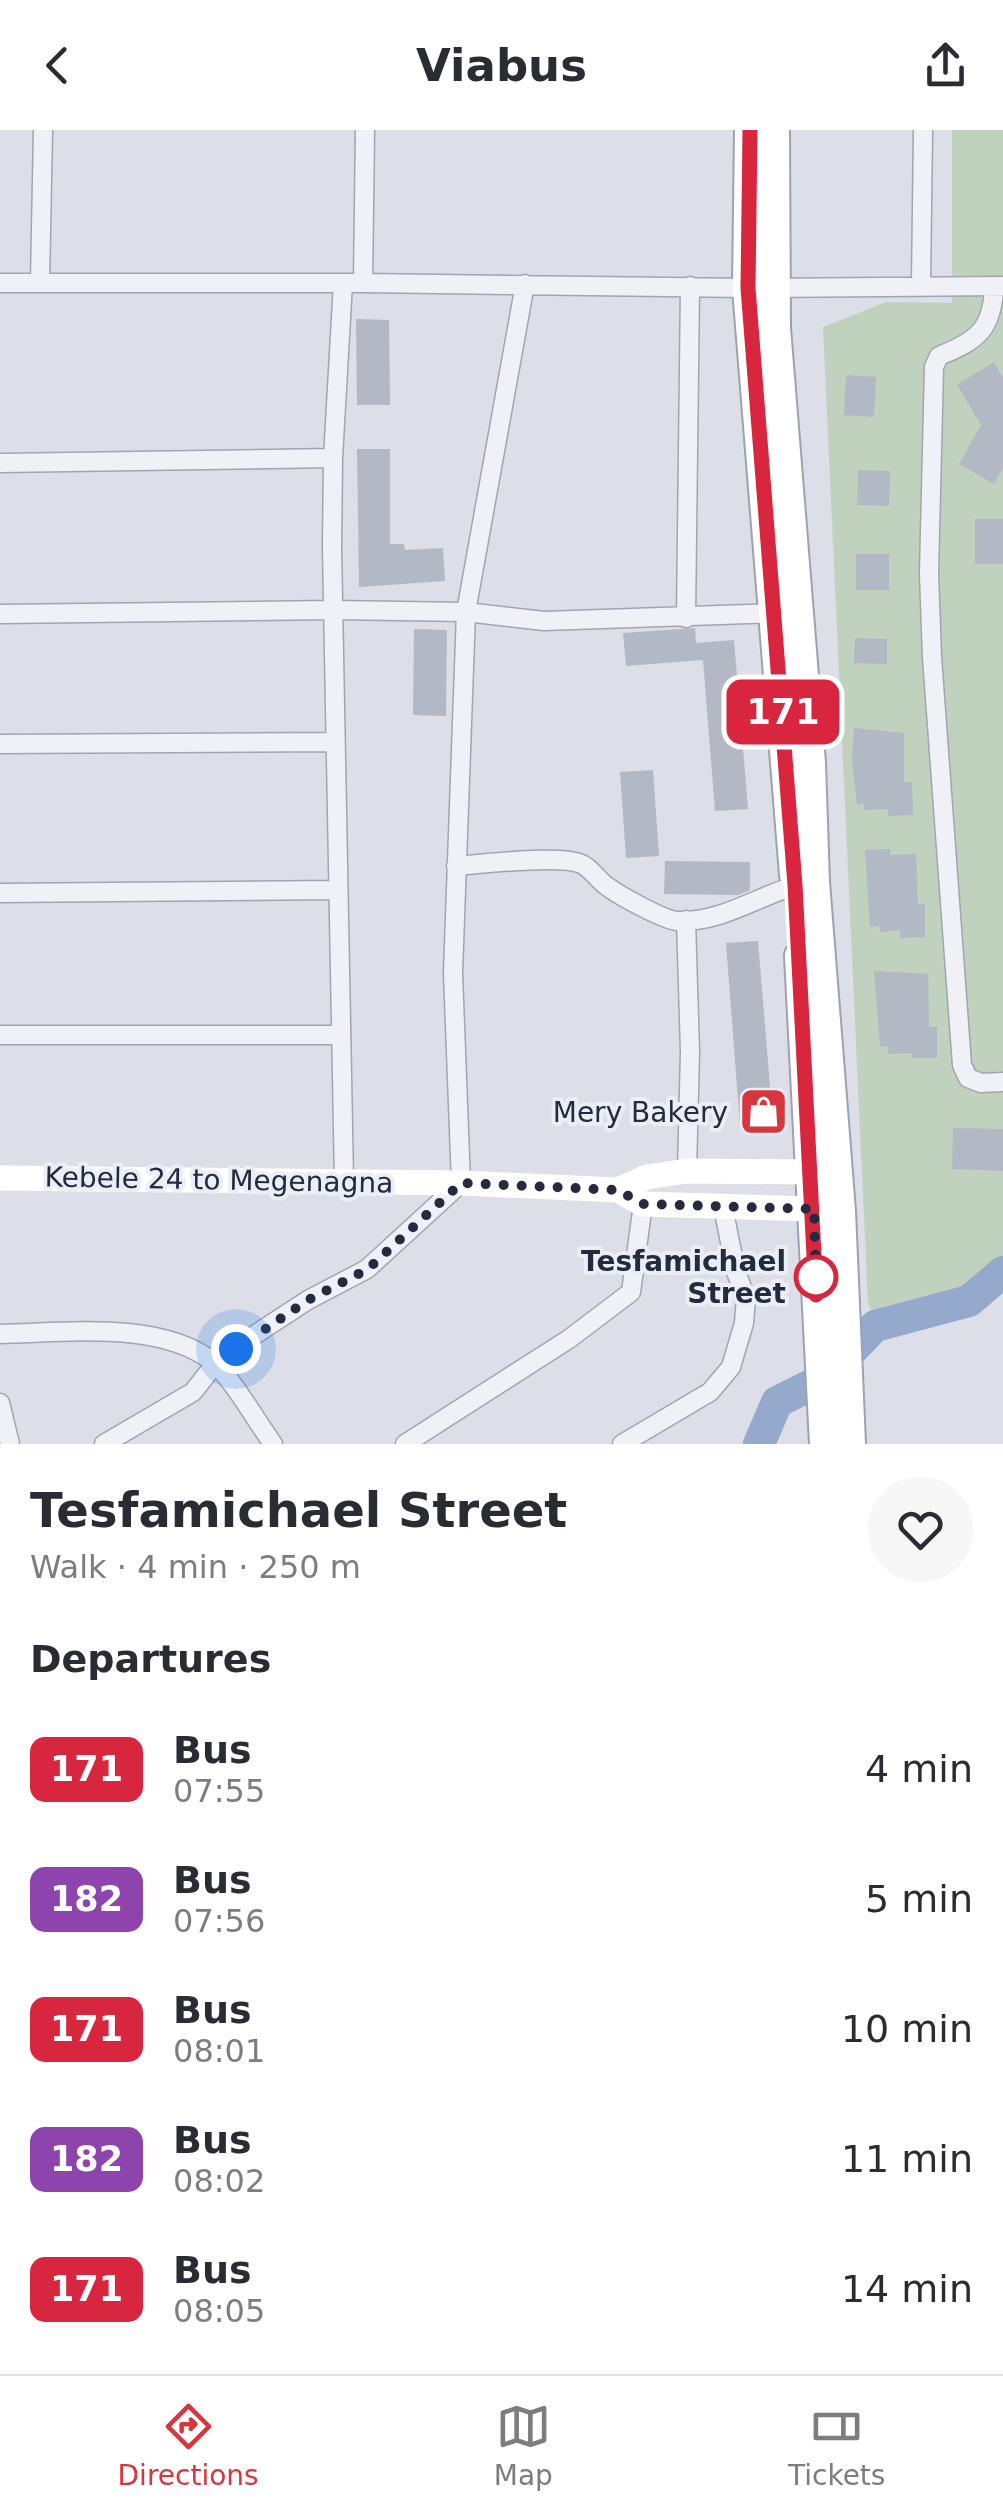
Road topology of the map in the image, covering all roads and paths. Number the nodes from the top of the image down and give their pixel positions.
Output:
1 (43, 130) edge
2 (365, 130) edge
3 (750, 130) edge
4 (774, 130) edge
5 (923, 130) edge
6 (40, 282) junction
7 (0, 283) edge
8 (342, 283) junction
9 (363, 283) junction
10 (525, 284) junction
11 (690, 286) junction
12 (761, 286) junction
13 (921, 286) junction
14 (998, 286) edge
15 (333, 458) junction
16 (0, 462) edge
17 (334, 610) junction
18 (466, 612) junction
19 (0, 614) edge
20 (776, 614) junction
21 (686, 618) junction
22 (335, 742) junction
23 (0, 744) edge
24 (456, 866) junction
25 (805, 884) junction
26 (336, 890) junction
27 (0, 893) edge
28 (686, 920) junction
29 (0, 1035) edge
30 (342, 1035) junction
31 (1003, 1082) edge
32 (686, 1171) junction
33 (810, 1172) junction
34 (0, 1178) edge
35 (344, 1181) junction
36 (461, 1183) junction
37 (618, 1190) junction
38 (642, 1204) junction
39 (723, 1207) junction
40 (814, 1209) junction
41 (831, 1296) junction
42 (0, 1334) edge
43 (215, 1364) junction
44 (834, 1382) junction
45 (0, 1403) edge
46 (10, 1443) edge
47 (2, 1444) edge
48 (104, 1444) edge
49 (273, 1444) edge
50 (405, 1444) edge
51 (622, 1444) edge
52 (824, 1444) edge
53 (850, 1444) edge

1 - 6 street
2 - 9 street
3 - 12 main road
4 - 12 main road
5 - 13 street
6 - 7 street
6 - 8 street
8 - 9 street
8 - 15 street
9 - 10 street
10 - 11 street
10 - 18 street
11 - 12 street
11 - 21 street
12 - 13 street
12 - 20 main road
12 - 25 main road
13 - 14 street
14 - 31 street
15 - 16 street
15 - 17 street
17 - 18 street
17 - 19 street
17 - 22 street
18 - 21 street
18 - 24 street
20 - 21 street
20 - 25 main road
22 - 23 street
22 - 26 street
24 - 28 street
24 - 36 street
25 - 28 street
25 - 33 main road
25 - 41 main road
26 - 27 street
26 - 30 street
28 - 32 street
29 - 30 street
30 - 35 street
32 - 33 main road
32 - 37 main road
33 - 40 main road
34 - 35 main road, Kebele 24 to Megenagna
35 - 36 main road, Kebele 24 to Megenagna
36 - 37 main road, Kebele 24 to Megenagna
36 - 43 street
37 - 38 main road
38 - 39 main road
38 - 50 street
39 - 40 main road
39 - 51 street
40 - 41 main road
41 - 44 main road
42 - 43 street
43 - 48 street
43 - 49 street
44 - 52 main road
44 - 53 main road
45 - 46 street
46 - 47 street

